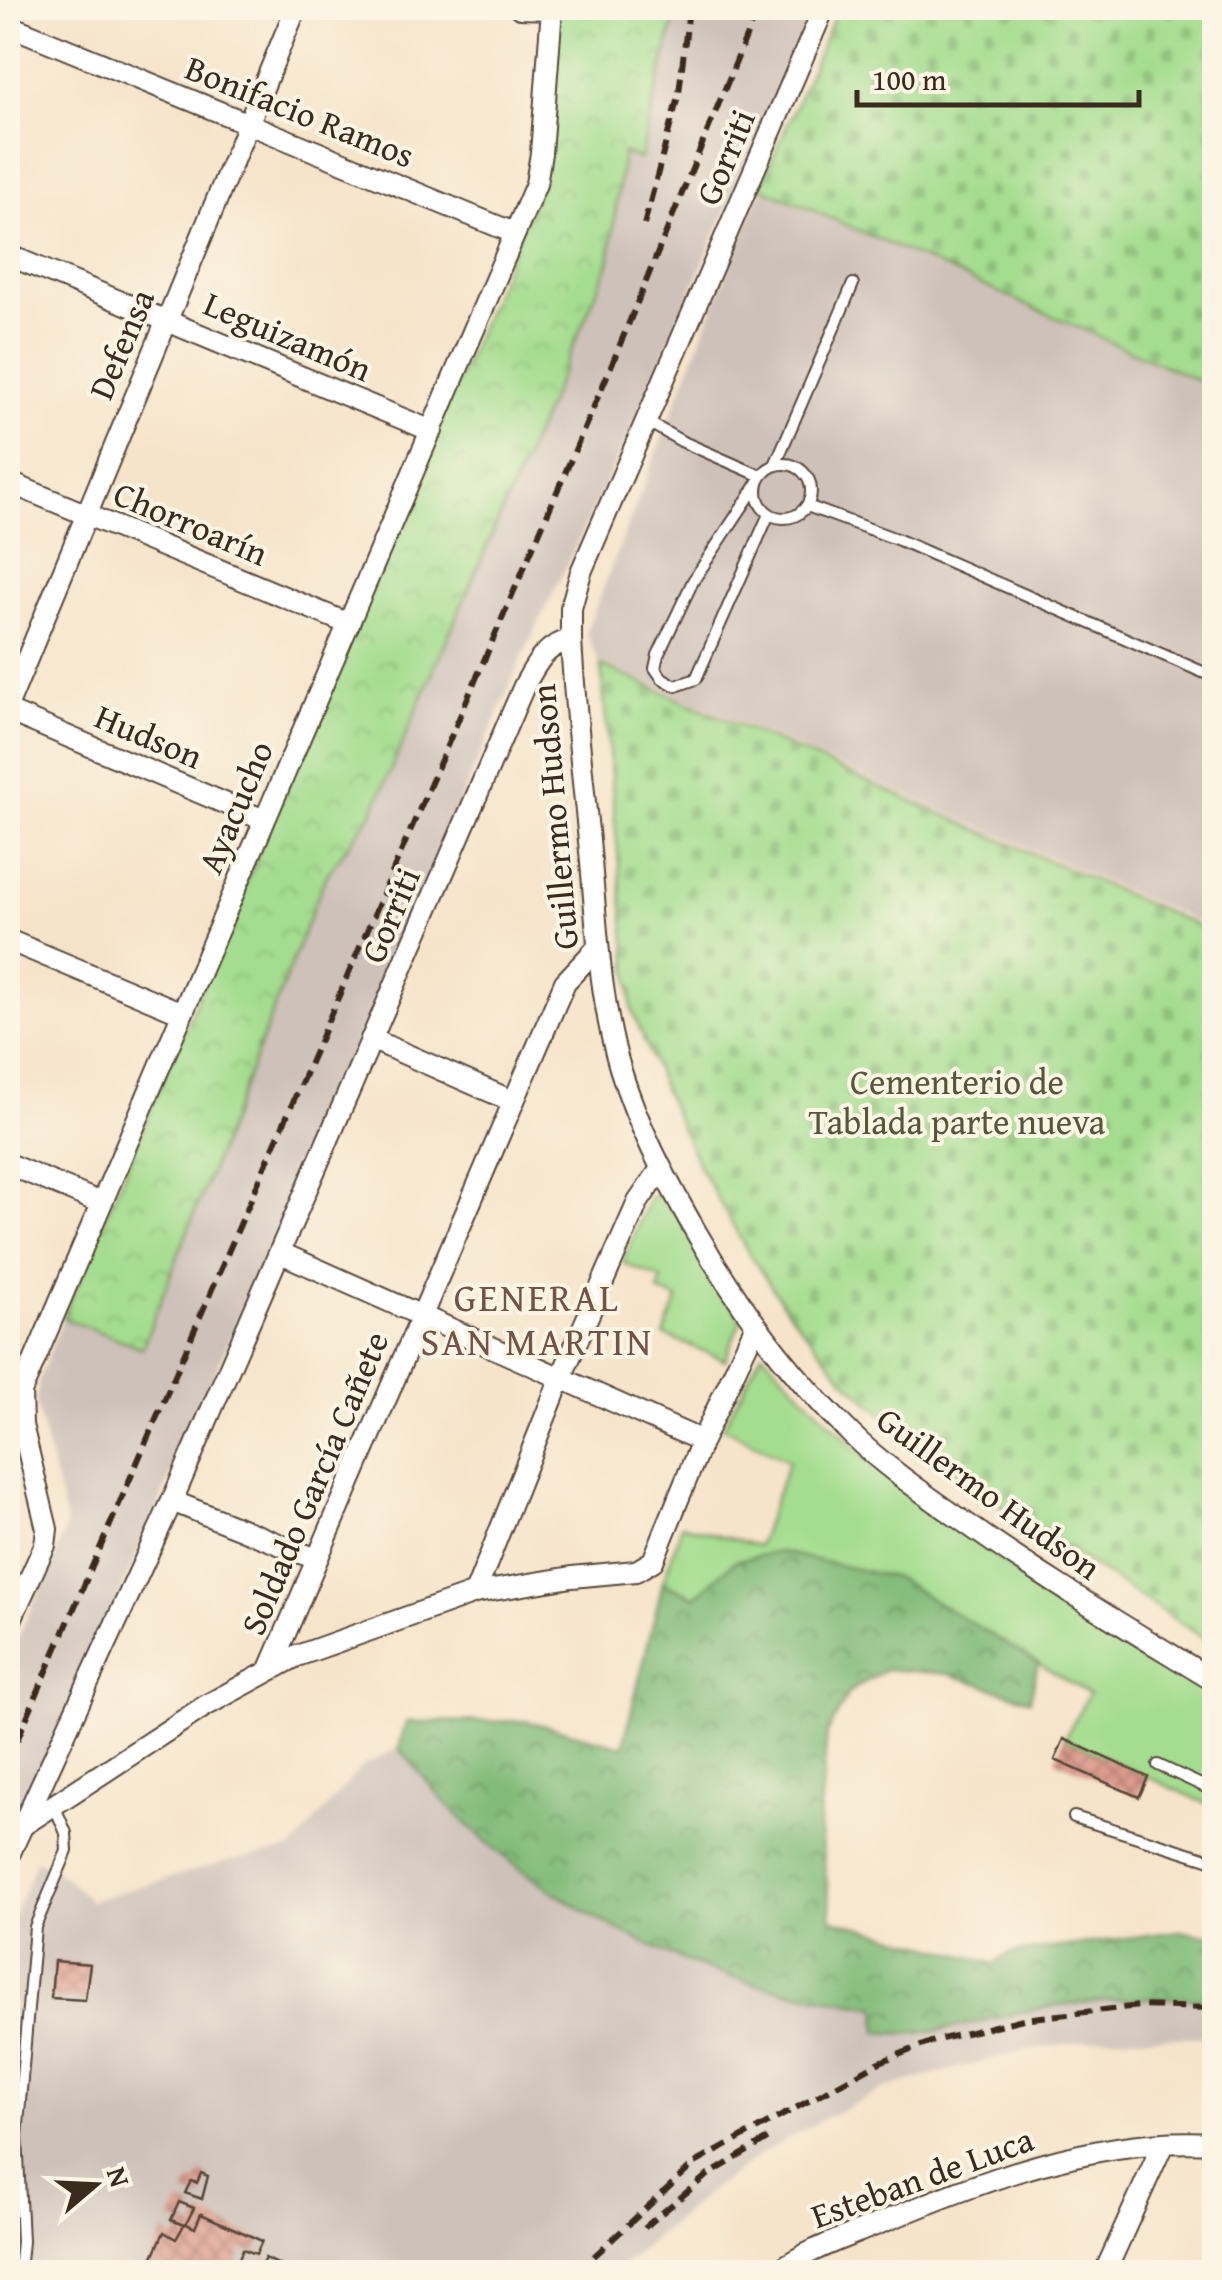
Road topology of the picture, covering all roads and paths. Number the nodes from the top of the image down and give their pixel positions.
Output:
1 (296, 8) edge
2 (520, 8) edge
3 (552, 8) edge
4 (824, 8) edge
5 (8, 25) edge
6 (248, 126) junction
7 (514, 233) junction
8 (8, 256) edge
9 (854, 284) dead end
10 (167, 321) junction
11 (646, 421) junction
12 (432, 431) junction
13 (774, 465) junction
14 (760, 480) junction
15 (8, 482) edge
16 (807, 506) junction
17 (84, 514) junction
18 (770, 514) junction
19 (349, 624) junction
20 (570, 640) junction
21 (1214, 678) edge
22 (8, 708) edge
23 (264, 820) junction
24 (8, 940) edge
25 (598, 947) junction
26 (182, 1013) junction
27 (371, 1039) junction
28 (512, 1102) junction
29 (8, 1164) edge
30 (660, 1170) junction
31 (101, 1203) junction
32 (281, 1253) junction
33 (420, 1316) junction
34 (755, 1326) junction
35 (560, 1380) junction
36 (14, 1390) edge
37 (702, 1441) junction
38 (172, 1500) junction
39 (316, 1559) junction
40 (475, 1593) junction
41 (8, 1626) edge
42 (270, 1669) junction
43 (1214, 1681) edge
44 (1158, 1765) dead end
45 (1214, 1792) edge
46 (54, 1805) junction
47 (1074, 1818) dead end
48 (23, 1826) junction
49 (8, 1857) edge
50 (1214, 1861) edge
51 (1214, 2143) edge
52 (1163, 2144) junction
53 (19, 2272) edge
54 (777, 2272) edge
55 (1105, 2272) edge

1 - 6 street, Defensa
2 - 3 street
3 - 7 street, Ayacucho
4 - 11 street, Gorriti
5 - 6 street, Bonifacio Ramos
6 - 7 street, Bonifacio Ramos
6 - 10 street, Defensa
7 - 12 street, Ayacucho
8 - 10 street, Leguizamón
9 - 13 lane
10 - 12 street, Leguizamón
10 - 17 street, Defensa
11 - 14 lane
11 - 20 street, Gorriti
12 - 19 street, Ayacucho
13 - 14 lane
13 - 16 lane
14 - 18 lane
14 - 18 lane
15 - 17 street, Chorroarín
16 - 18 lane
16 - 21 lane
17 - 19 street, Chorroarín
17 - 22 street, Defensa
19 - 23 street, Ayacucho
20 - 25 street, Guillermo Hudson
20 - 27 street, Gorriti
22 - 23 street, Hudson
23 - 26 street, Ayacucho
24 - 26 street
25 - 28 street, Soldado García Cañete
25 - 30 street, Guillermo Hudson
26 - 31 street, Ayacucho
27 - 28 street
27 - 32 street, Gorriti
28 - 33 street, Soldado García Cañete
29 - 31 street
30 - 34 street, Guillermo Hudson
30 - 35 street
31 - 36 street, Ayacucho
32 - 33 street
32 - 38 street, Gorriti
33 - 35 street
33 - 39 street, Soldado García Cañete
34 - 37 street
34 - 43 street, Guillermo Hudson
35 - 37 street
35 - 40 street
36 - 41 street, Ayacucho
37 - 40 street
38 - 39 street
38 - 48 street, Gorriti
39 - 42 street, Soldado García Cañete
40 - 42 street
42 - 46 street
44 - 45 lane
46 - 48 street
46 - 53 lane
47 - 50 lane
48 - 49 street, Gorriti
51 - 52 street, Esteban de Luca
52 - 54 street, Esteban de Luca
52 - 55 street

